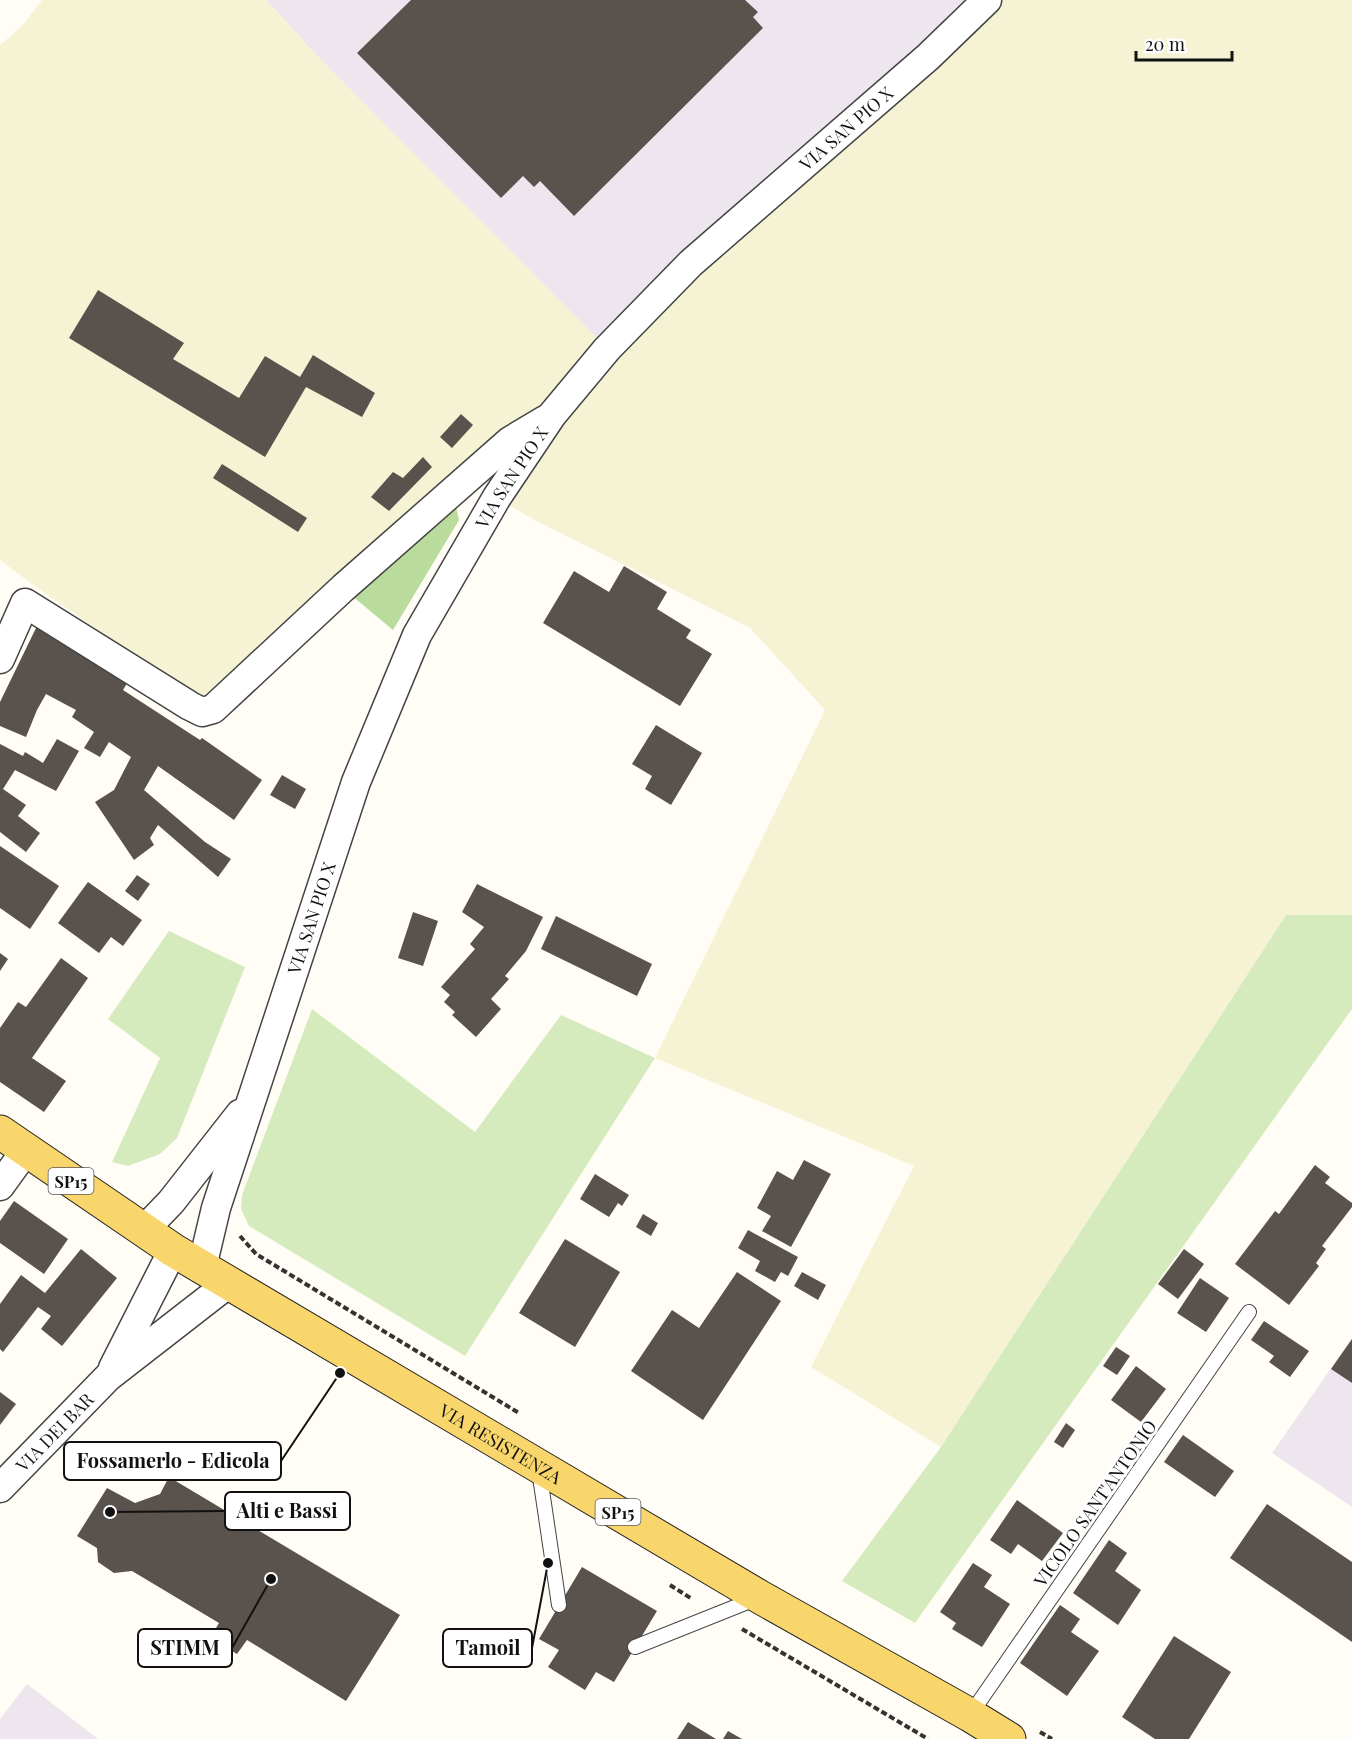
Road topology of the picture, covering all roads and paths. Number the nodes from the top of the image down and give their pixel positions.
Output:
1 (987, 0) edge
2 (552, 415) junction
3 (0, 659) edge
4 (252, 1098) junction
5 (0, 1132) edge
6 (26, 1150) junction
7 (0, 1186) edge
8 (144, 1230) junction
9 (239, 1235) dead end
10 (173, 1250) junction
11 (215, 1275) junction
12 (1249, 1311) dead end
13 (108, 1377) junction
14 (529, 1419) dead end
15 (538, 1464) junction
16 (0, 1488) edge
17 (760, 1597) junction
18 (559, 1605) dead end
19 (635, 1647) dead end
20 (970, 1715) junction
21 (1021, 1733) edge
22 (1052, 1739) edge

1 - 2 street, VIA SAN PIO X
2 - 3 street
2 - 4 street, VIA SAN PIO X
4 - 8 street, VIA SAN PIO X
4 - 11 street, VIA SAN PIO X
5 - 6 main road, VIA RESISTENZA / SP15
6 - 7 street
6 - 8 main road, VIA RESISTENZA / SP15
8 - 10 main road, VIA RESISTENZA / SP15
9 - 14 path
10 - 11 main road, VIA RESISTENZA / SP15
10 - 13 street, VIA DEI BAR
11 - 13 street, VIA DEI BAR
11 - 15 main road, VIA RESISTENZA / SP15
12 - 20 lane, VICOLO SANT'ANTONIO
13 - 16 street, VIA DEI BAR
15 - 17 main road, VIA RESISTENZA / SP15
15 - 18 lane
17 - 19 lane
17 - 20 main road, VIA RESISTENZA / SP15
20 - 21 main road, VIA RESISTENZA / SP15
21 - 22 path

